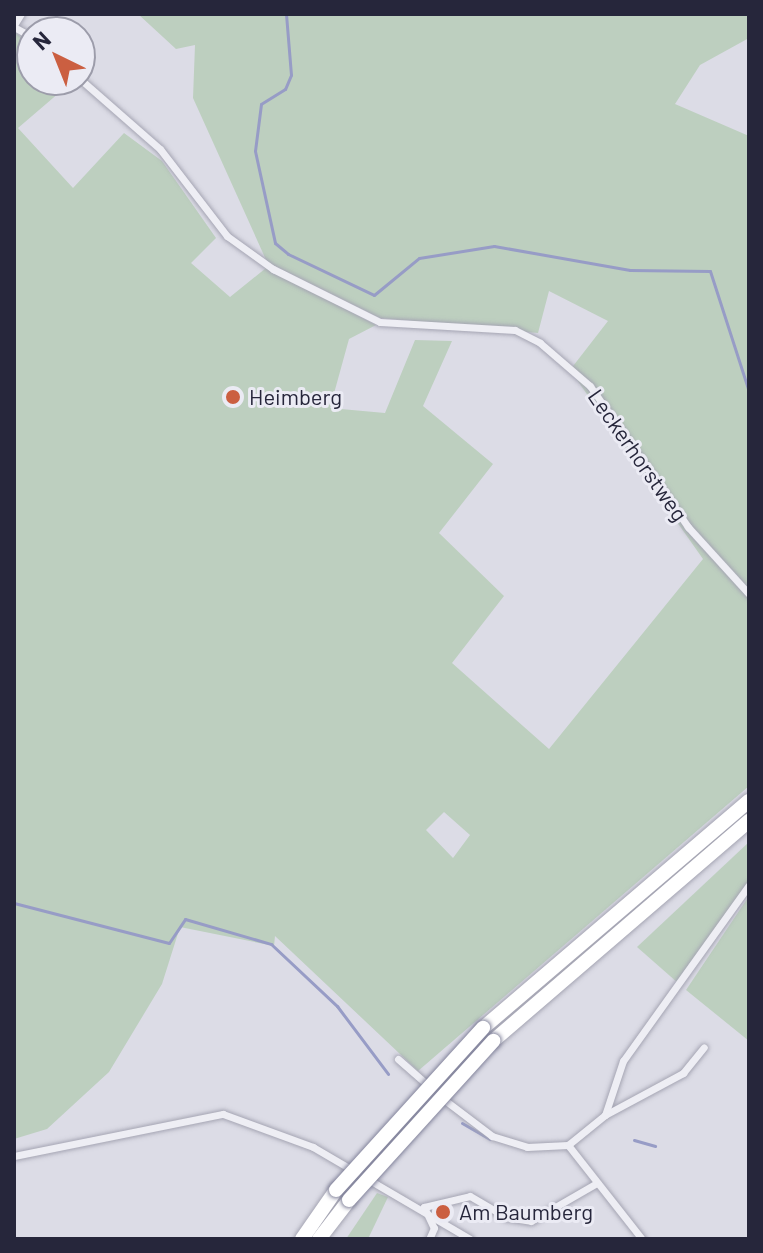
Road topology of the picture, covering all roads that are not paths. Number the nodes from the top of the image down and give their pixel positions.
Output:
1 (21, 14) edge
2 (14, 26) edge
3 (96, 93) edge
4 (749, 594) edge
5 (749, 801) edge
6 (749, 821) edge
7 (749, 885) edge
8 (704, 1047) dead end
9 (398, 1059) dead end
10 (605, 1115) junction
11 (568, 1145) junction
12 (14, 1156) edge
13 (595, 1184) junction
14 (342, 1195) junction
15 (424, 1207) junction
16 (302, 1239) edge
17 (319, 1239) edge
18 (330, 1239) edge
19 (429, 1239) edge
20 (470, 1239) edge
21 (642, 1239) edge

1 - 2 street
3 - 4 street, Leckerhorstweg
5 - 14 highway, bridge
6 - 14 highway, bridge
7 - 10 street
8 - 10 street
9 - 11 street
10 - 11 street
11 - 13 street
12 - 15 street
13 - 15 street
13 - 21 street
14 - 16 highway
14 - 17 highway
14 - 18 highway
15 - 19 street
15 - 20 street

